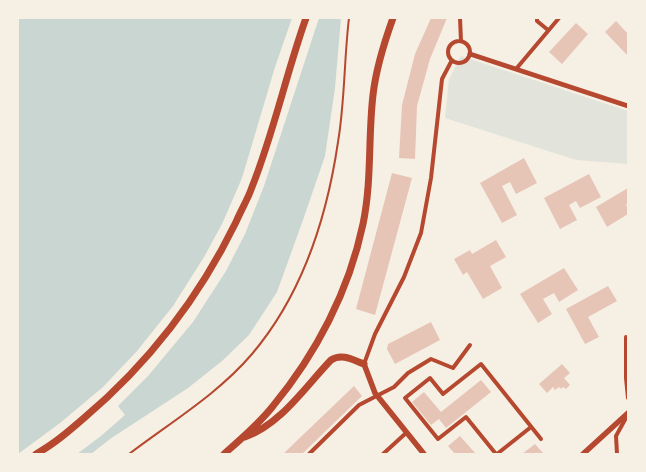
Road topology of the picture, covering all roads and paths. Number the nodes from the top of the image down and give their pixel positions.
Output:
1 (306, 18) edge
2 (349, 18) edge
3 (393, 18) edge
4 (460, 18) edge
5 (537, 18) edge
6 (559, 18) edge
7 (548, 30) junction
8 (461, 41) junction
9 (470, 54) junction
10 (452, 60) junction
11 (516, 69) junction
12 (628, 106) edge
13 (626, 337) dead end
14 (470, 345) dead end
15 (364, 364) junction
16 (377, 397) junction
17 (628, 398) edge
18 (628, 414) edge
19 (531, 427) junction
20 (406, 433) junction
21 (242, 438) junction
22 (541, 440) dead end
23 (36, 454) edge
24 (130, 454) edge
25 (224, 454) edge
26 (309, 454) edge
27 (383, 454) edge
28 (424, 454) edge
29 (497, 454) edge
30 (583, 454) edge
31 (618, 454) edge

1 - 23 highway
2 - 24 path
3 - 21 highway
4 - 8 street
5 - 7 street
6 - 7 street
7 - 11 street
8 - 9 street
8 - 10 street
9 - 10 street
9 - 11 street
10 - 15 street
11 - 12 street
13 - 17 street
14 - 16 street
15 - 16 main road
15 - 21 highway
16 - 20 main road
16 - 26 street
18 - 30 main road
18 - 31 street
19 - 22 street
19 - 29 street
19 - 29 street
20 - 27 street
20 - 28 main road
21 - 25 highway

